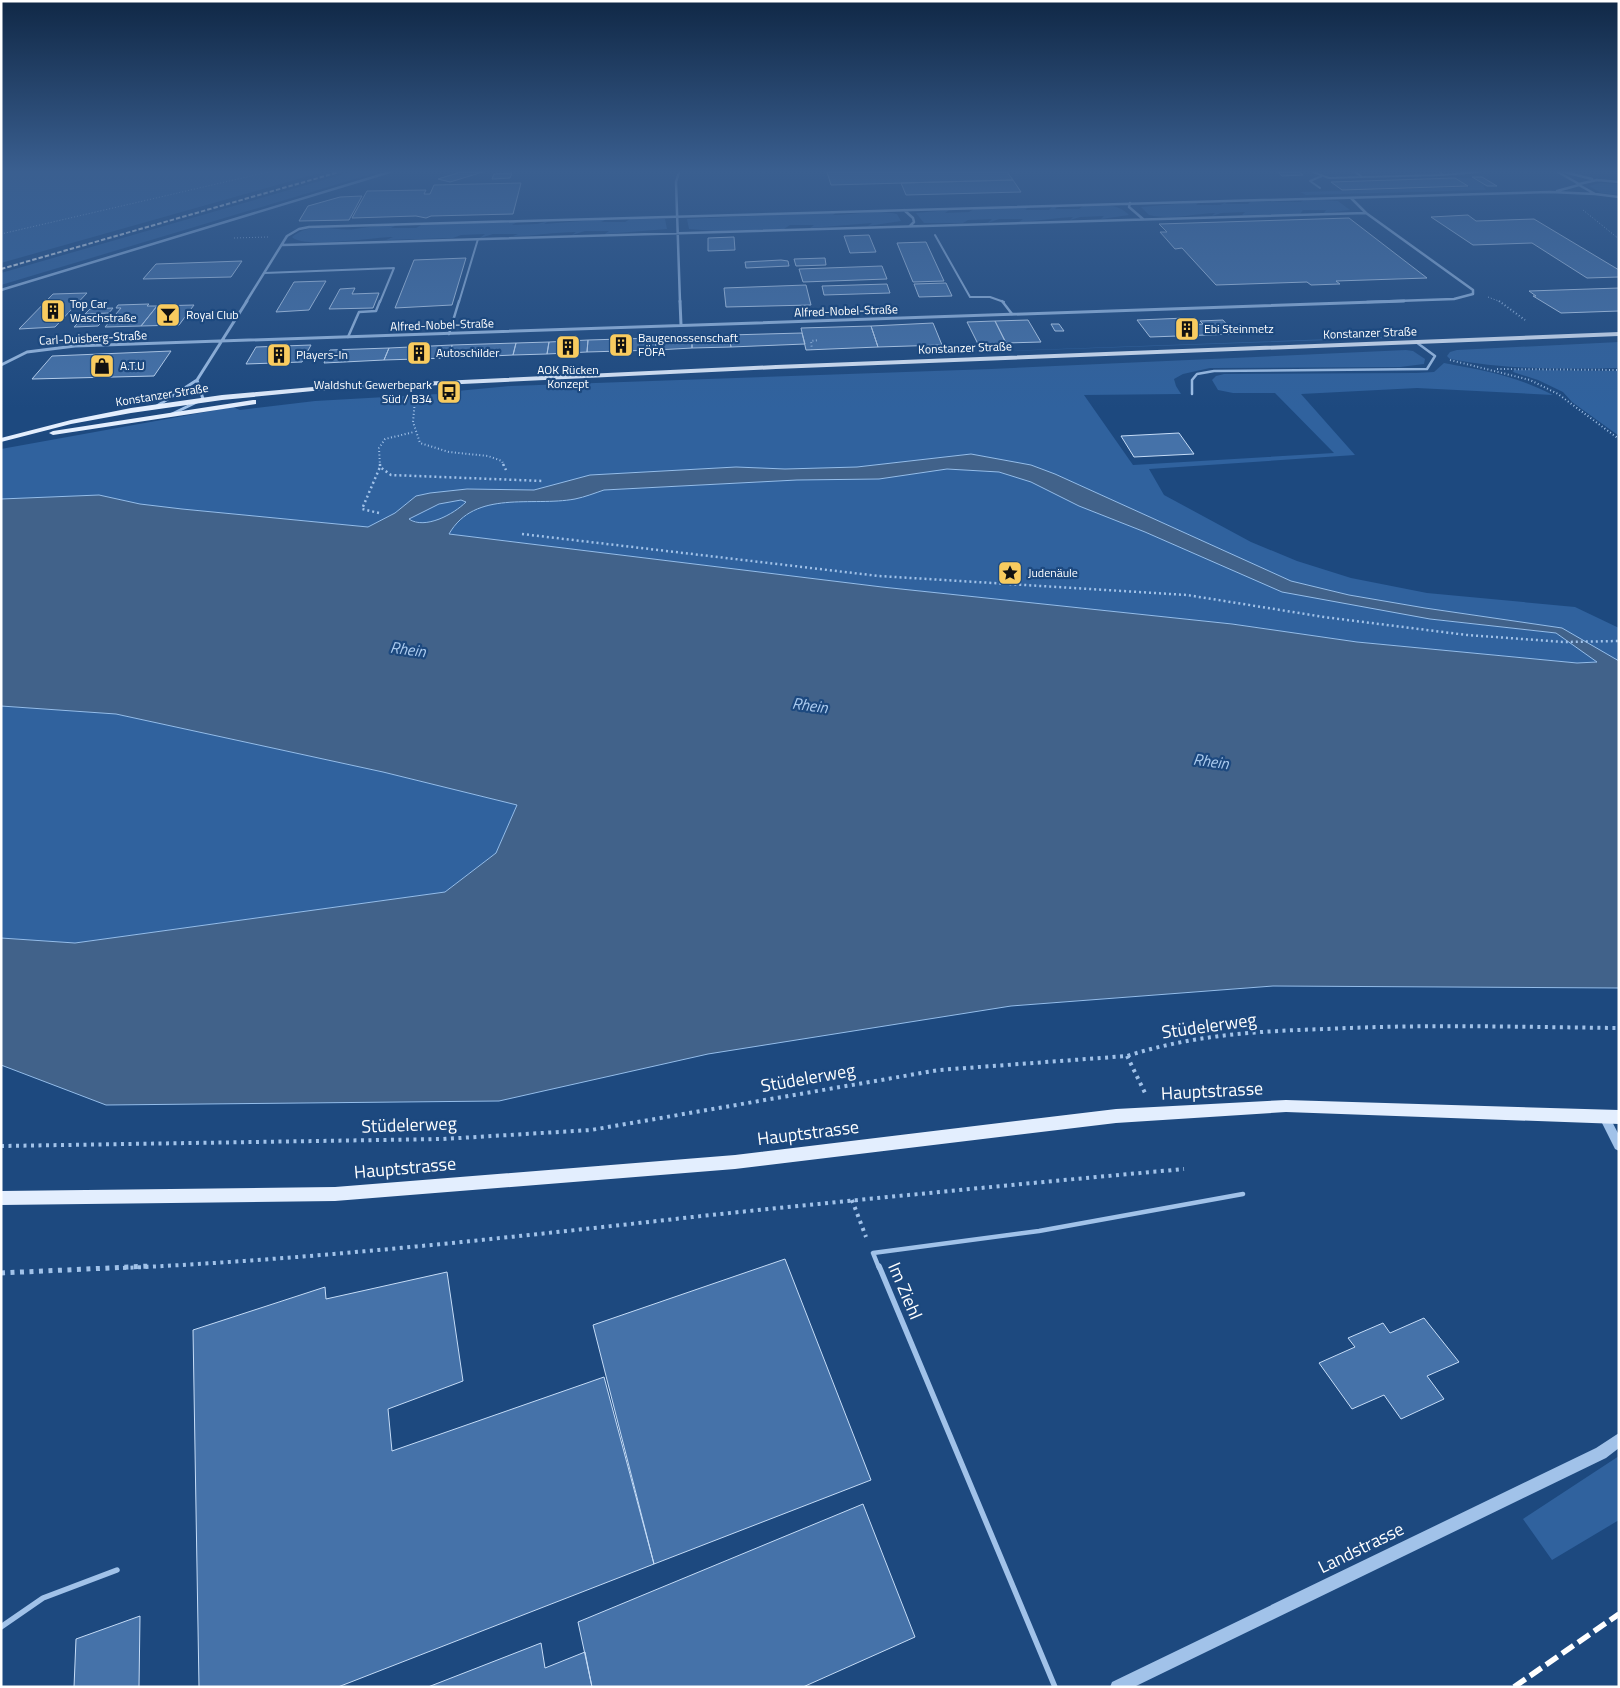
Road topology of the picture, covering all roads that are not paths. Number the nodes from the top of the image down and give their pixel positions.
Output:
1 (130, 251) edge
2 (279, 251) edge
3 (475, 251) edge
4 (678, 251) edge
5 (944, 251) edge
6 (1420, 251) edge
7 (264, 273) junction
8 (1, 290) edge
9 (1012, 314) junction
10 (681, 325) junction
11 (450, 334) junction
12 (1619, 334) edge
13 (348, 337) junction
14 (220, 342) junction
15 (1416, 342) junction
16 (1, 365) edge
17 (197, 380) junction
18 (313, 389) junction
19 (1192, 394) dead end
20 (203, 399) junction
21 (157, 406) junction
22 (172, 414) junction
23 (16, 437) junction
24 (1, 440) edge
25 (1611, 1117) edge
26 (1619, 1146) edge
27 (1243, 1194) dead end
28 (1, 1198) edge
29 (1619, 1440) edge
30 (116, 1570) dead end
31 (1, 1627) edge
32 (1055, 1687) edge
33 (1117, 1687) edge

1 - 8 street
2 - 7 street
3 - 11 lane
4 - 10 street
5 - 9 lane
6 - 9 street, Alfred-Nobel-Straße
7 - 13 lane
7 - 14 street
9 - 10 street, Alfred-Nobel-Straße
10 - 11 street, Alfred-Nobel-Straße
11 - 13 street, Alfred-Nobel-Straße
12 - 15 main road, Konstanzer Straße
13 - 14 street, Alfred-Nobel-Straße
14 - 16 street, Carl-Duisberg-Straße
14 - 17 street
15 - 18 main road, Konstanzer Straße
15 - 19 lane
17 - 20 street
17 - 21 street
18 - 20 main road, Konstanzer Straße
18 - 22 main road, Konstanzer Straße
20 - 21 main road, Konstanzer Straße
20 - 22 street
21 - 23 main road, Konstanzer Straße
22 - 23 main road, Konstanzer Straße
23 - 24 main road, Konstanzer Straße
25 - 26 street
25 - 28 main road, Hauptstrasse
27 - 32 lane, Im Ziehl
29 - 33 street, Landstrasse
30 - 31 lane

